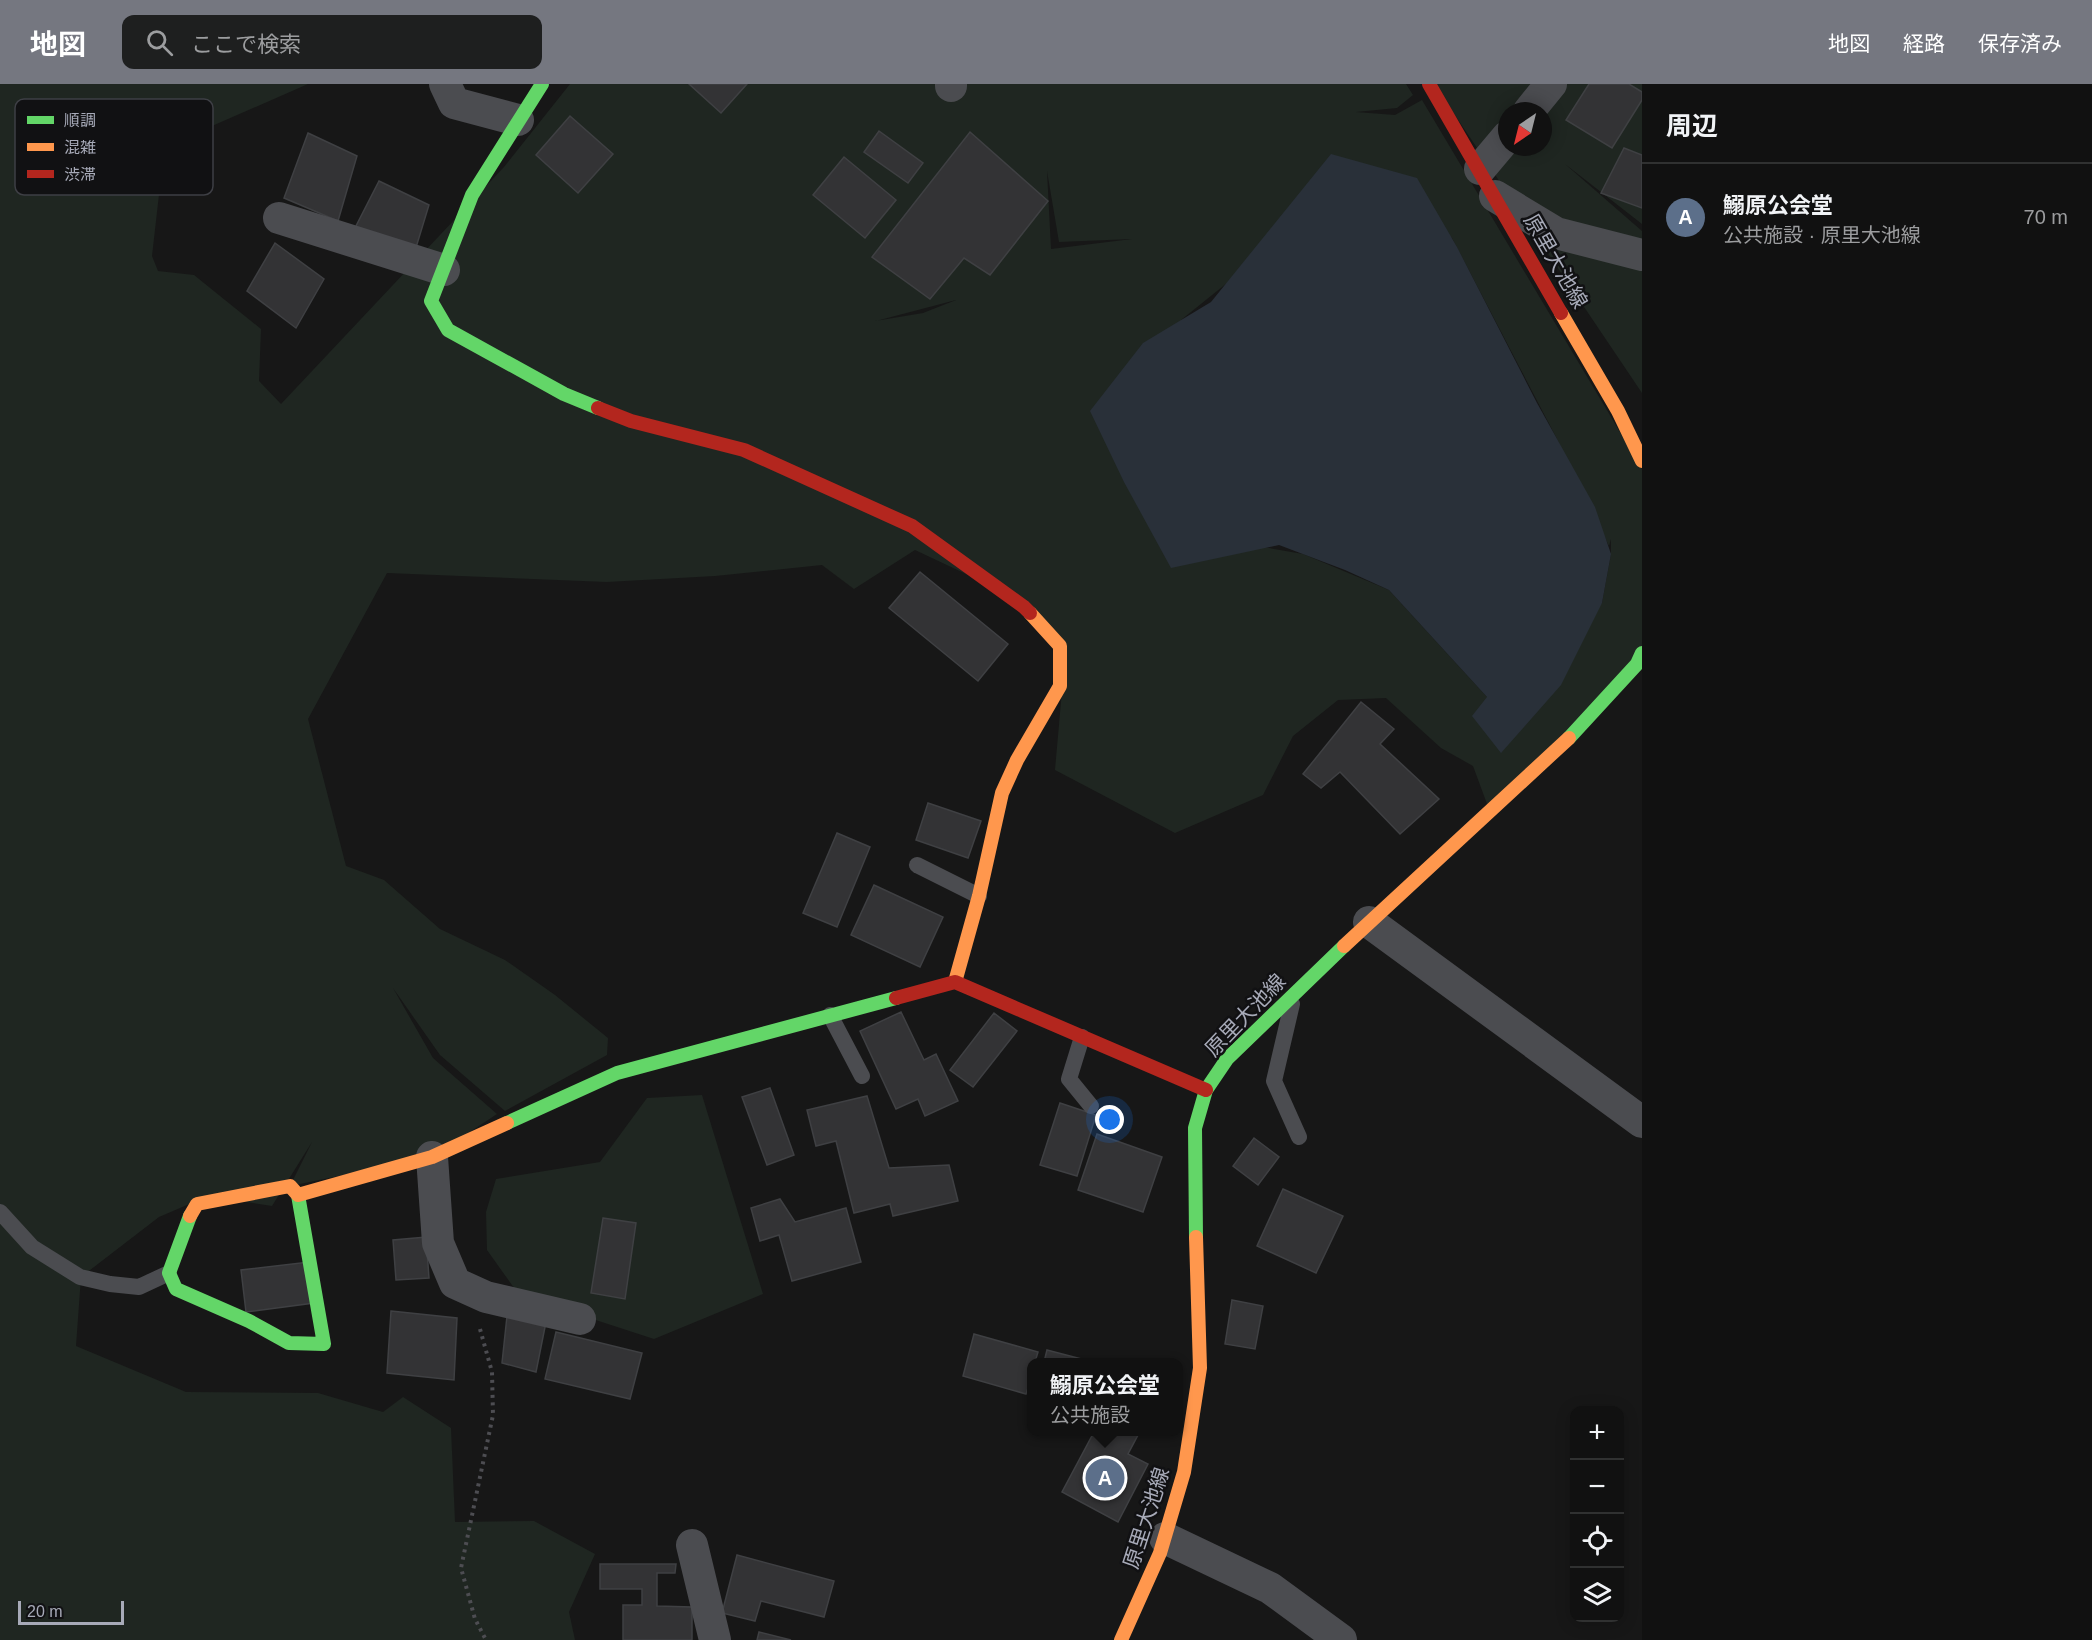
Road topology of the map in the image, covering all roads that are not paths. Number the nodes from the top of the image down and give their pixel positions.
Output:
1 (445, 84) edge
2 (542, 84) edge
3 (1429, 84) edge
4 (1551, 84) edge
5 (1536, 102) edge
6 (518, 120) junction
7 (1499, 156) edge
8 (1487, 182) junction
9 (279, 218) dead end
10 (1642, 255) edge
11 (444, 270) junction
12 (1642, 461) edge
13 (1642, 653) edge
14 (917, 865) dead end
15 (979, 896) junction
16 (1369, 922) junction
17 (956, 982) junction
18 (1294, 994) junction
19 (830, 1015) junction
20 (1082, 1036) junction
21 (862, 1076) dead end
22 (1206, 1090) junction
23 (1091, 1107) dead end
24 (1642, 1122) edge
25 (1299, 1137) dead end
26 (432, 1157) junction
27 (298, 1196) junction
28 (0, 1212) edge
29 (169, 1273) junction
30 (580, 1319) dead end
31 (1165, 1538) junction
32 (692, 1545) dead end
33 (715, 1640) edge
34 (1121, 1640) edge
35 (1341, 1640) edge

1 - 6 street
2 - 6 street
3 - 8 street, 原里大池線
4 - 5 street
6 - 11 street
7 - 8 street
8 - 10 street
8 - 12 street, 原里大池線
9 - 11 street
11 - 15 street
13 - 16 street, 原里大池線
14 - 15 lane
15 - 17 street
16 - 18 street, 原里大池線
16 - 24 street
17 - 19 street
17 - 20 street
18 - 22 street, 原里大池線
18 - 25 lane
19 - 21 lane
19 - 26 street
20 - 22 street
20 - 23 lane
22 - 31 street, 原里大池線
26 - 27 street
26 - 30 street
27 - 29 street
27 - 29 street
28 - 29 lane
31 - 34 street, 原里大池線
31 - 35 street
32 - 33 street

